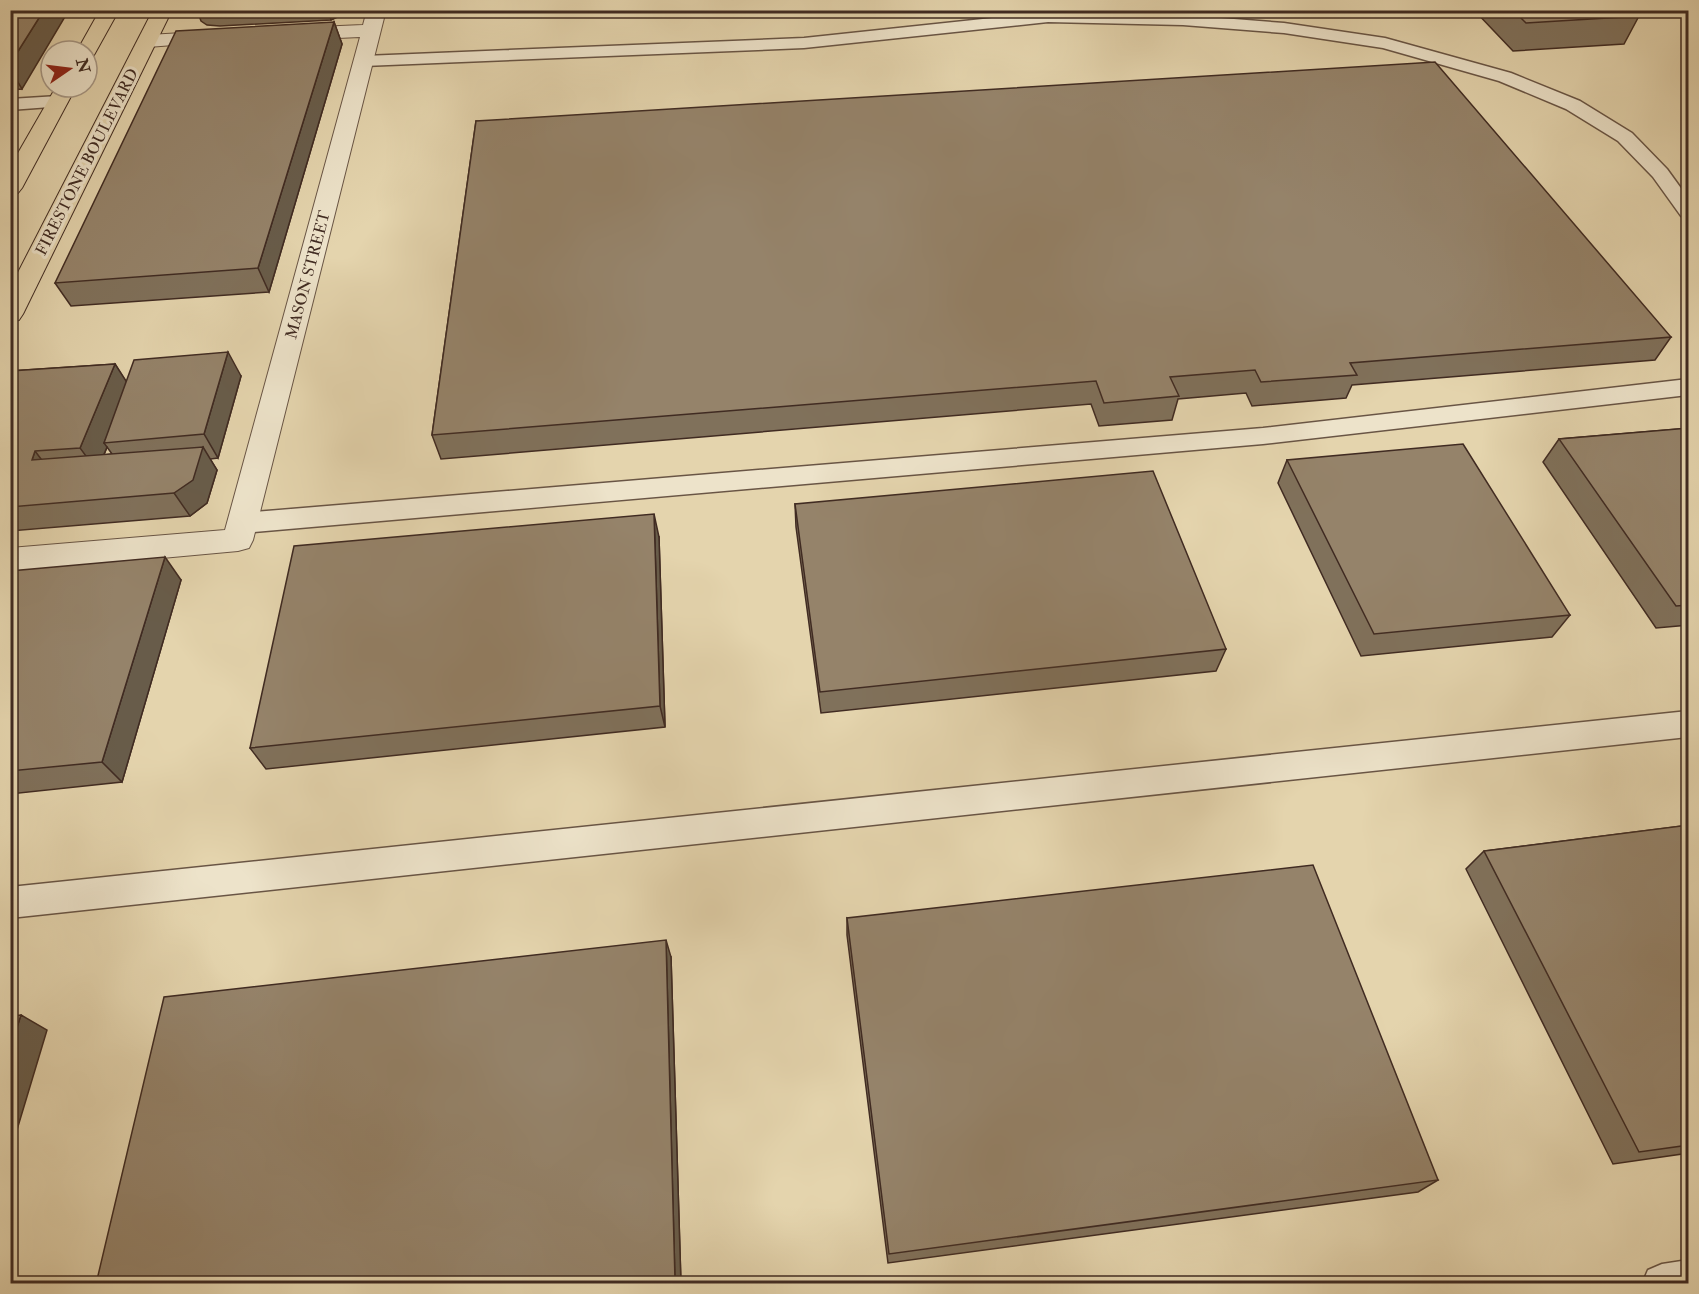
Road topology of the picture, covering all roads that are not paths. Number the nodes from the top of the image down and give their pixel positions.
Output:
1 (110, 10) edge
2 (163, 10) edge
3 (375, 20) edge
4 (276, 34) edge
5 (240, 36) edge
6 (94, 39) edge
7 (148, 41) junction
8 (364, 61) junction
9 (39, 99) edge
10 (59, 99) edge
11 (10, 105) edge
12 (10, 188) edge
13 (1689, 212) edge
14 (10, 314) edge
15 (1689, 387) edge
16 (241, 532) junction
17 (10, 560) edge
18 (1689, 724) edge
19 (10, 903) edge
20 (1689, 1280) edge
21 (1662, 1284) edge

1 - 6 main road
2 - 7 main road, FIRESTONE BOULEVARD
3 - 4 street
3 - 8 street, MASON STREET
5 - 7 street
7 - 14 main road, FIRESTONE BOULEVARD
8 - 13 lane
8 - 16 street, MASON STREET
9 - 11 lane
10 - 12 main road
15 - 16 lane
16 - 17 street
18 - 19 lane
20 - 21 lane

